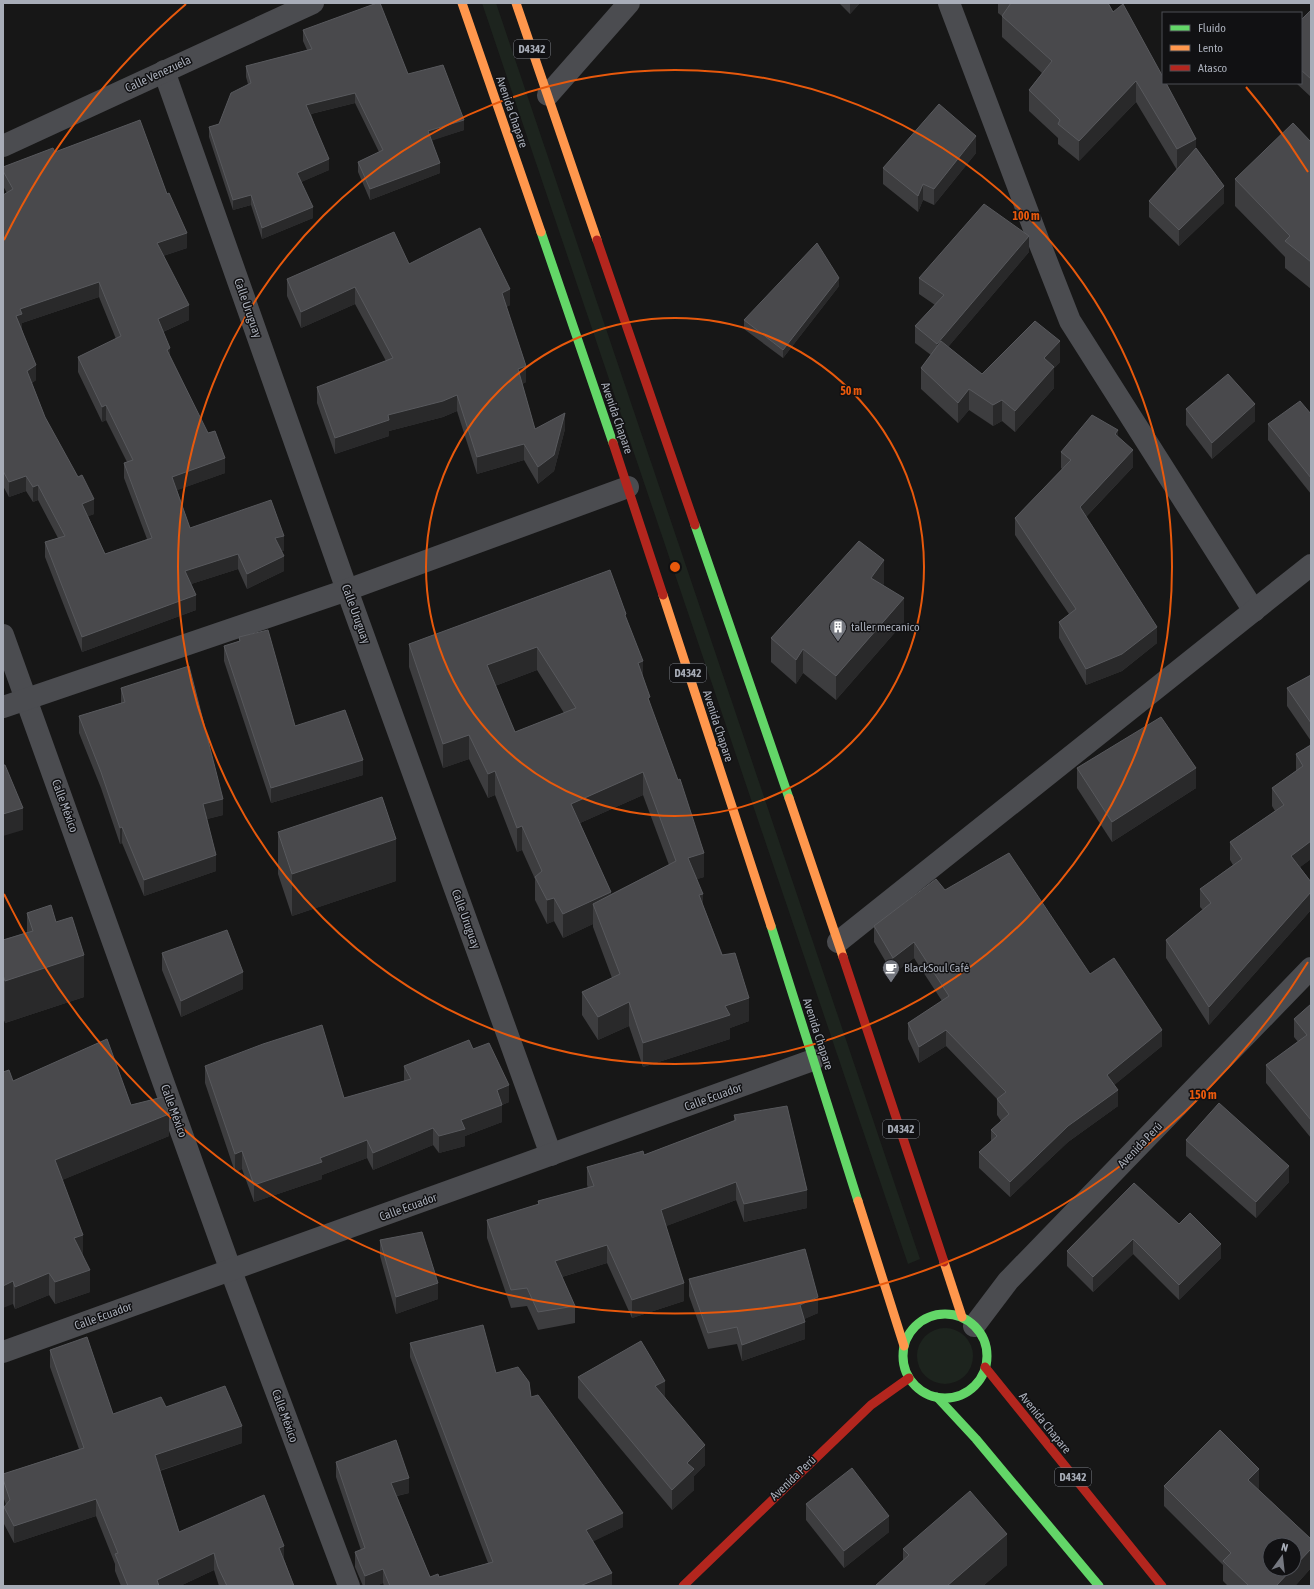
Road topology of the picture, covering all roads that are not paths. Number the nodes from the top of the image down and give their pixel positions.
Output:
1 (313, 3) edge
2 (462, 3) edge
3 (516, 3) edge
4 (629, 3) edge
5 (949, 3) edge
6 (164, 71) junction
7 (548, 95) junction
8 (3, 146) edge
9 (628, 487) junction
10 (1311, 565) edge
11 (347, 590) junction
12 (1254, 610) junction
13 (3, 635) edge
14 (27, 699) junction
15 (3, 707) edge
16 (838, 942) junction
17 (1311, 968) edge
18 (813, 1060) junction
19 (551, 1155) junction
20 (231, 1271) junction
21 (968, 1321) junction
22 (904, 1346) junction
23 (3, 1352) edge
24 (985, 1367) junction
25 (909, 1378) junction
26 (937, 1397) junction
27 (349, 1586) edge
28 (683, 1586) edge
29 (1099, 1586) edge
30 (1162, 1586) edge

1 - 6 street, Calle Venezuela
2 - 9 main road, Avenida Chapare / D4342
3 - 7 main road, D4342
4 - 7 street
5 - 12 street
6 - 8 street, Calle Venezuela
6 - 11 street, Calle Uruguay
7 - 16 main road, D4342
9 - 11 street
9 - 18 main road, Avenida Chapare / D4342
10 - 12 street
11 - 14 street
11 - 19 street, Calle Uruguay
12 - 16 street
13 - 14 street, Calle México
14 - 15 street
14 - 20 street, Calle México
16 - 21 main road, D4342
17 - 21 street, Avenida Perú
18 - 19 street, Calle Ecuador
18 - 22 main road, Avenida Chapare / D4342
19 - 20 street, Calle Ecuador
20 - 23 street, Calle Ecuador
20 - 27 street, Calle México
21 - 22 main road, D4342
21 - 24 main road, D4342
22 - 25 main road, D4342
24 - 26 main road, D4342
24 - 30 main road, Avenida Chapare / D4342
25 - 26 main road
25 - 28 main road, Avenida Perú
26 - 29 main road

